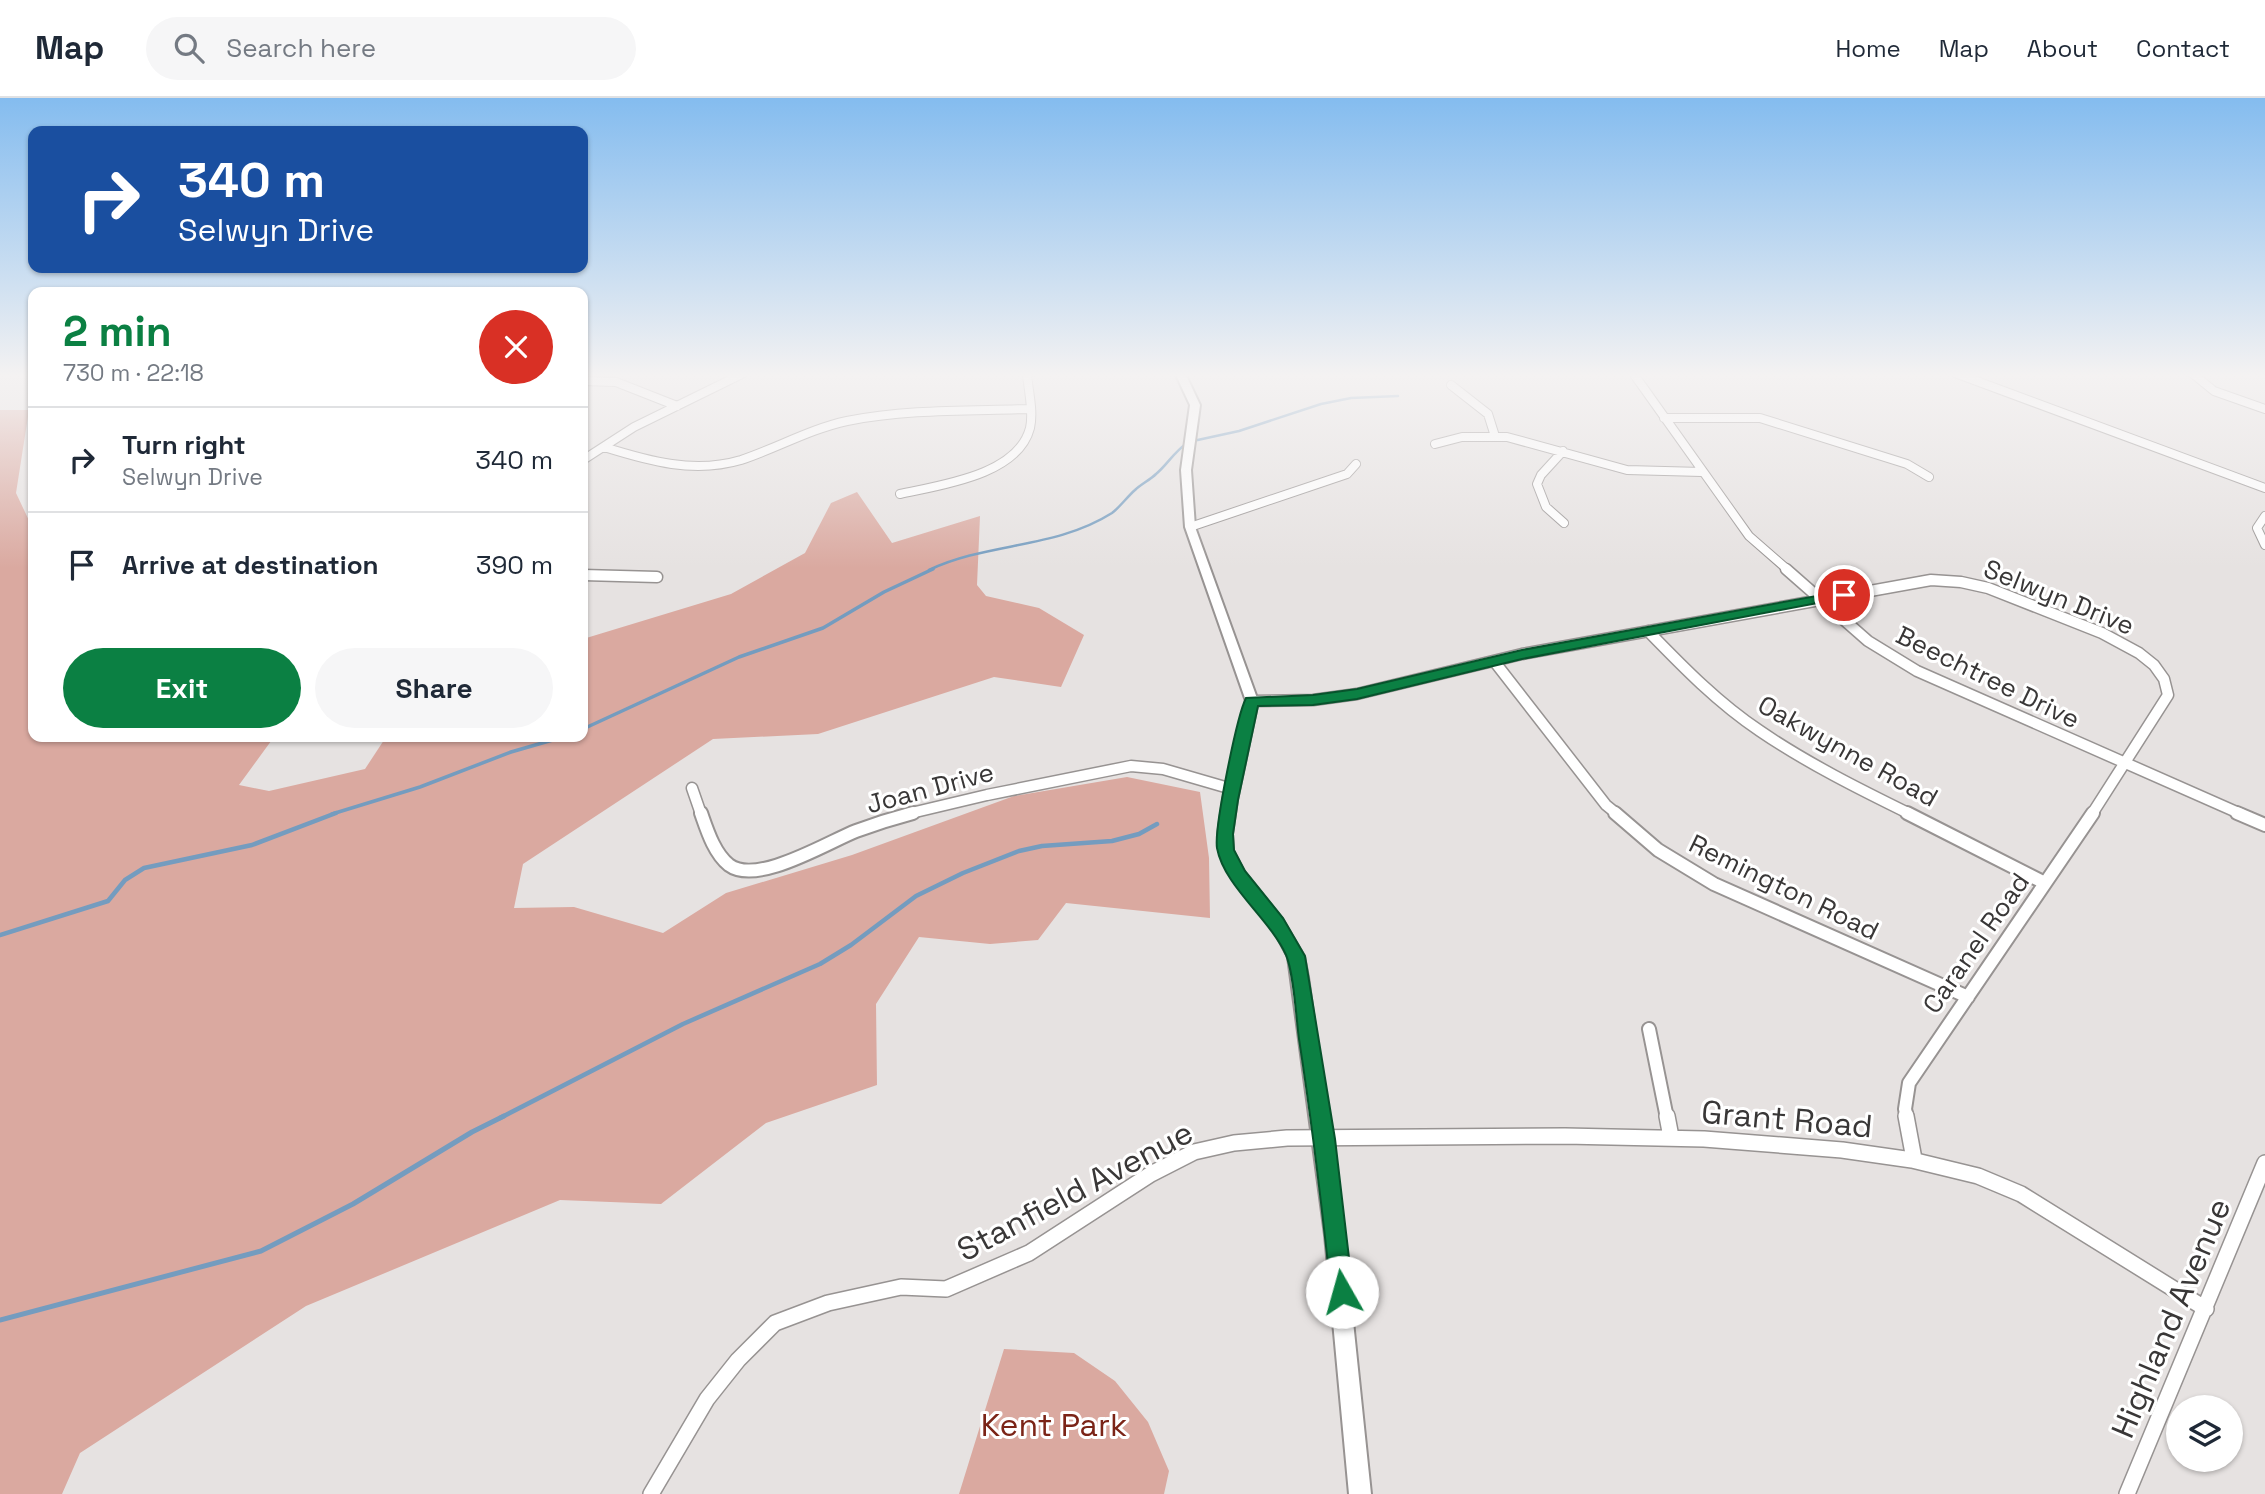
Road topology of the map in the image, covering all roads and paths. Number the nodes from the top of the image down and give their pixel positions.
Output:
1 (617, 438) edge
2 (792, 438) edge
3 (1025, 438) edge
4 (1191, 438) edge
5 (1455, 438) edge
6 (1523, 438) edge
7 (1678, 438) edge
8 (1824, 438) edge
9 (2128, 438) edge
10 (1435, 444) dead end
11 (604, 447) junction
12 (1563, 451) junction
13 (588, 457) edge
14 (1356, 464) dead end
15 (1702, 472) junction
16 (1929, 477) dead end
17 (2265, 488) edge
18 (900, 494) dead end
19 (2265, 516) edge
20 (1564, 523) dead end
21 (1190, 527) junction
22 (2265, 545) edge
23 (588, 575) edge
24 (657, 577) dead end
25 (1820, 599) junction
26 (1648, 631) junction
27 (1494, 661) junction
28 (1252, 701) junction
29 (2126, 764) junction
30 (692, 788) dead end
31 (1232, 789) junction
32 (2265, 825) edge
33 (2045, 883) junction
34 (1968, 996) junction
35 (1649, 1029) dead end
36 (1671, 1137) junction
37 (1324, 1139) junction
38 (1914, 1159) junction
39 (2265, 1163) edge
40 (2206, 1309) junction
41 (651, 1494) edge
42 (1360, 1494) edge
43 (2127, 1494) edge

1 - 11 street
2 - 11 street
3 - 18 street
4 - 21 street
5 - 10 street
6 - 12 street
7 - 15 street, Beechtree Drive
8 - 16 street
9 - 17 street
11 - 13 street
12 - 15 street
12 - 20 street
14 - 21 street
15 - 25 street, Beechtree Drive
19 - 22 street
21 - 28 street
23 - 24 street
25 - 26 street, Selwyn Drive
25 - 29 street, Beechtree Drive
25 - 29 street, Selwyn Drive
26 - 27 street, Selwyn Drive
26 - 33 street, Oakwynne Road
27 - 28 street, Selwyn Drive
27 - 34 street, Remington Road
28 - 31 street
29 - 32 street, Beechtree Drive
29 - 33 street, Caranel Road
30 - 31 street, Joan Drive
31 - 37 street
33 - 34 street, Caranel Road
34 - 38 street, Caranel Road
35 - 36 street
36 - 37 street, Grant Road
36 - 38 street, Grant Road
37 - 41 street, Stanfield Avenue
37 - 42 street
38 - 40 street, Grant Road
39 - 40 street, Highland Avenue
40 - 43 street, Highland Avenue

